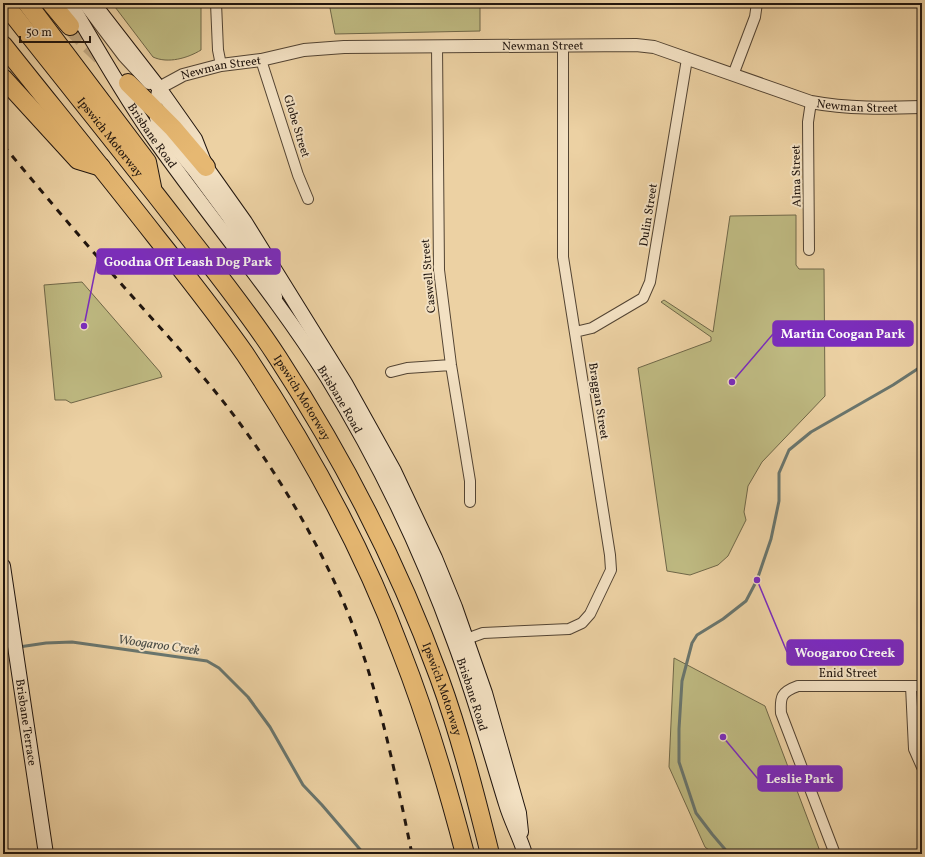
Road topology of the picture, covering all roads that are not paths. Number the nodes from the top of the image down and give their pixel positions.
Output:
1 (4, 3) edge
2 (27, 3) edge
3 (51, 3) edge
4 (70, 3) edge
5 (84, 3) edge
6 (93, 3) edge
7 (216, 3) edge
8 (757, 3) edge
9 (70, 26) tunnel mouth
10 (3, 45) edge
11 (563, 45) junction
12 (438, 46) junction
13 (687, 59) junction
14 (261, 60) junction
15 (221, 65) junction
16 (734, 75) junction
17 (3, 78) edge
18 (128, 83) dead end
19 (160, 88) junction
20 (811, 102) junction
21 (922, 107) edge
22 (155, 109) junction
23 (101, 167) junction
24 (206, 167) junction
25 (153, 191) junction
26 (308, 198) dead end
27 (810, 250) dead end
28 (277, 302) junction
29 (575, 332) junction
30 (451, 364) junction
31 (391, 372) dead end
32 (470, 502) dead end
33 (3, 566) edge
34 (461, 641) junction
35 (912, 686) junction
36 (922, 686) edge
37 (922, 767) edge
38 (523, 848) edge
39 (46, 854) edge
40 (465, 854) edge
41 (490, 854) edge
42 (835, 854) edge

1 - 25 highway, Ipswich Motorway
2 - 25 highway
3 - 9 highway
4 - 28 main road, Brisbane Road
5 - 19 street
6 - 19 main road, Brisbane Road
7 - 15 street
8 - 16 street
10 - 23 highway, Ipswich Motorway
11 - 12 street, Newman Street
11 - 13 street, Newman Street
11 - 29 street, Braggan Street
12 - 14 street, Newman Street
12 - 30 street, Caswell Street
13 - 16 street, Newman Street
13 - 29 street, Dulin Street
14 - 15 street, Newman Street
14 - 26 street, Globe Street
15 - 19 street, Newman Street
16 - 20 street, Newman Street
17 - 23 highway
18 - 22 highway
19 - 22 street
19 - 24 main road, Brisbane Road
20 - 21 street, Newman Street
20 - 27 street, Alma Street
22 - 24 highway
22 - 28 street
23 - 40 highway, Ipswich Motorway
24 - 34 main road, Brisbane Road
25 - 41 highway, Ipswich Motorway
28 - 34 main road, Brisbane Road
29 - 34 street, Braggan Street
30 - 31 street
30 - 32 street, Caswell Street
33 - 39 main road, Brisbane Terrace
34 - 38 main road, Brisbane Road
35 - 36 street, Enid Street
35 - 37 street
35 - 42 street, Enid Street

